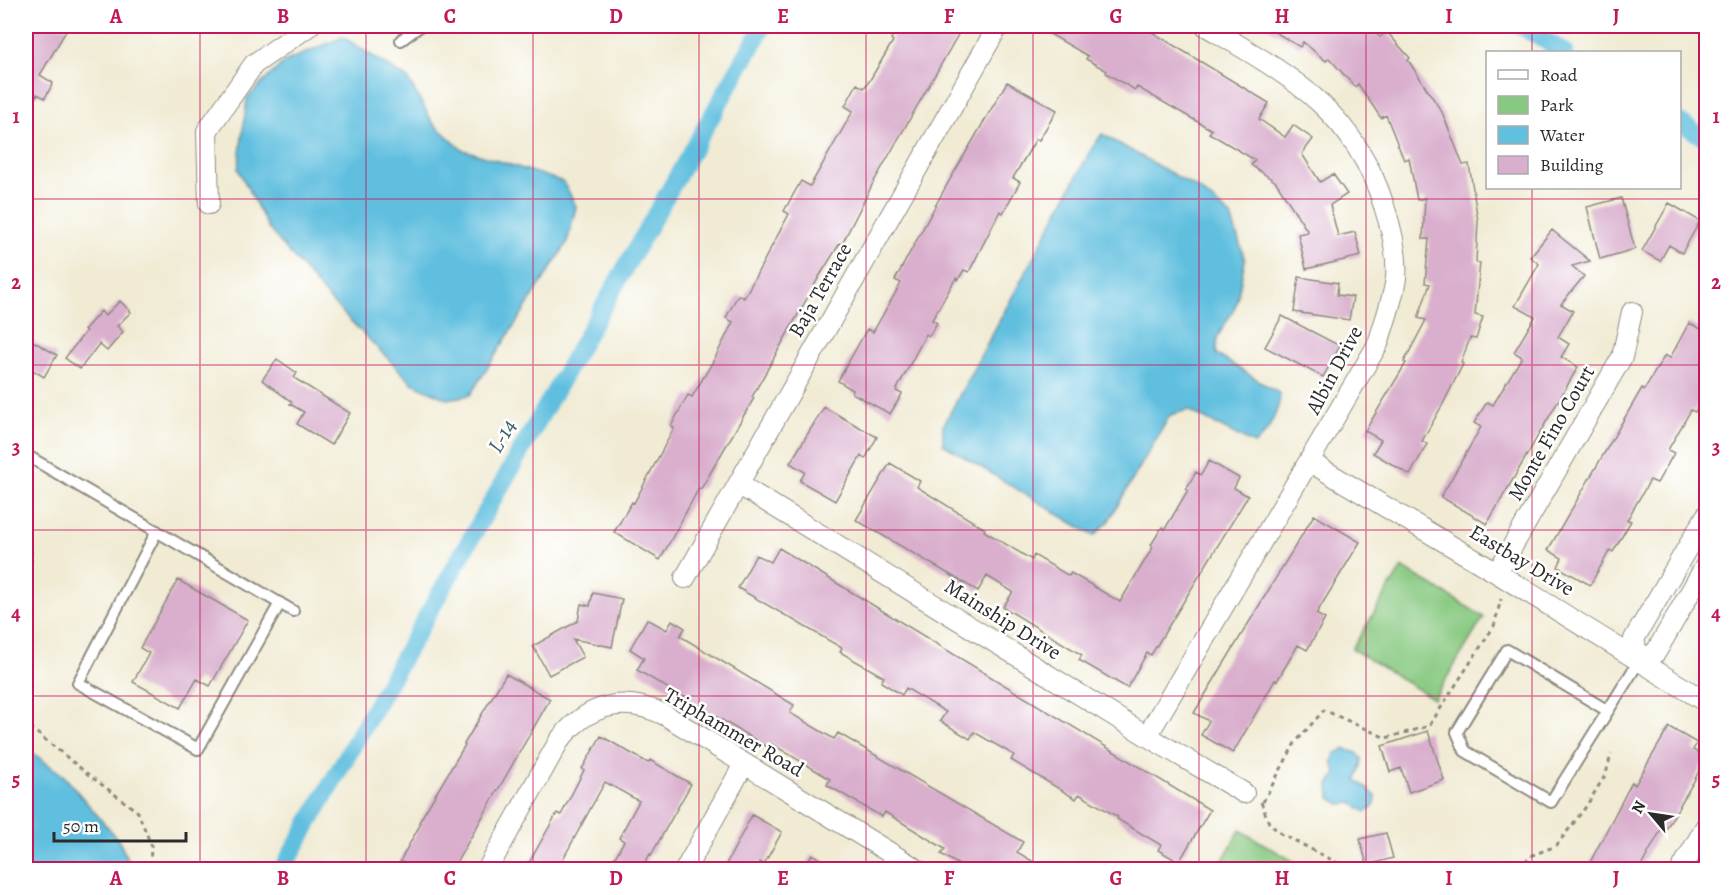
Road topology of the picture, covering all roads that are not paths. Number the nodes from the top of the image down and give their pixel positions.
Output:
1 (309, 26) edge
2 (420, 26) edge
3 (998, 26) edge
4 (1206, 26) edge
5 (401, 40) dead end
6 (209, 204) dead end
7 (1632, 312) dead end
8 (26, 454) edge
9 (1310, 462) junction
10 (738, 484) junction
11 (1707, 516) edge
12 (158, 531) junction
13 (1707, 565) edge
14 (1497, 573) junction
15 (685, 578) dead end
16 (280, 603) junction
17 (293, 610) dead end
18 (1639, 661) junction
19 (1707, 702) edge
20 (1608, 711) junction
21 (1147, 736) junction
22 (744, 764) junction
23 (1249, 799) road end
24 (1707, 826) edge
25 (888, 862) edge
26 (487, 870) edge
27 (685, 870) edge
28 (918, 870) edge
29 (1682, 870) edge

1 - 6 street
2 - 5 lane
3 - 10 street, Baja Terrace
4 - 9 street, Albin Drive
7 - 14 street, Monte Fino Court
8 - 12 lane
9 - 14 street, Eastbay Drive
9 - 21 street, Albin Drive
10 - 15 street, Baja Terrace
10 - 21 street, Mainship Drive
11 - 18 street
12 - 16 lane
12 - 16 lane
13 - 18 street
14 - 18 street, Eastbay Drive
16 - 17 lane
18 - 19 street, Eastbay Drive
18 - 20 lane
20 - 20 lane
21 - 23 street, Mainship Drive
22 - 25 street, Triphammer Road
22 - 26 street, Triphammer Road
22 - 27 street
24 - 29 street
25 - 28 street, Triphammer Road

